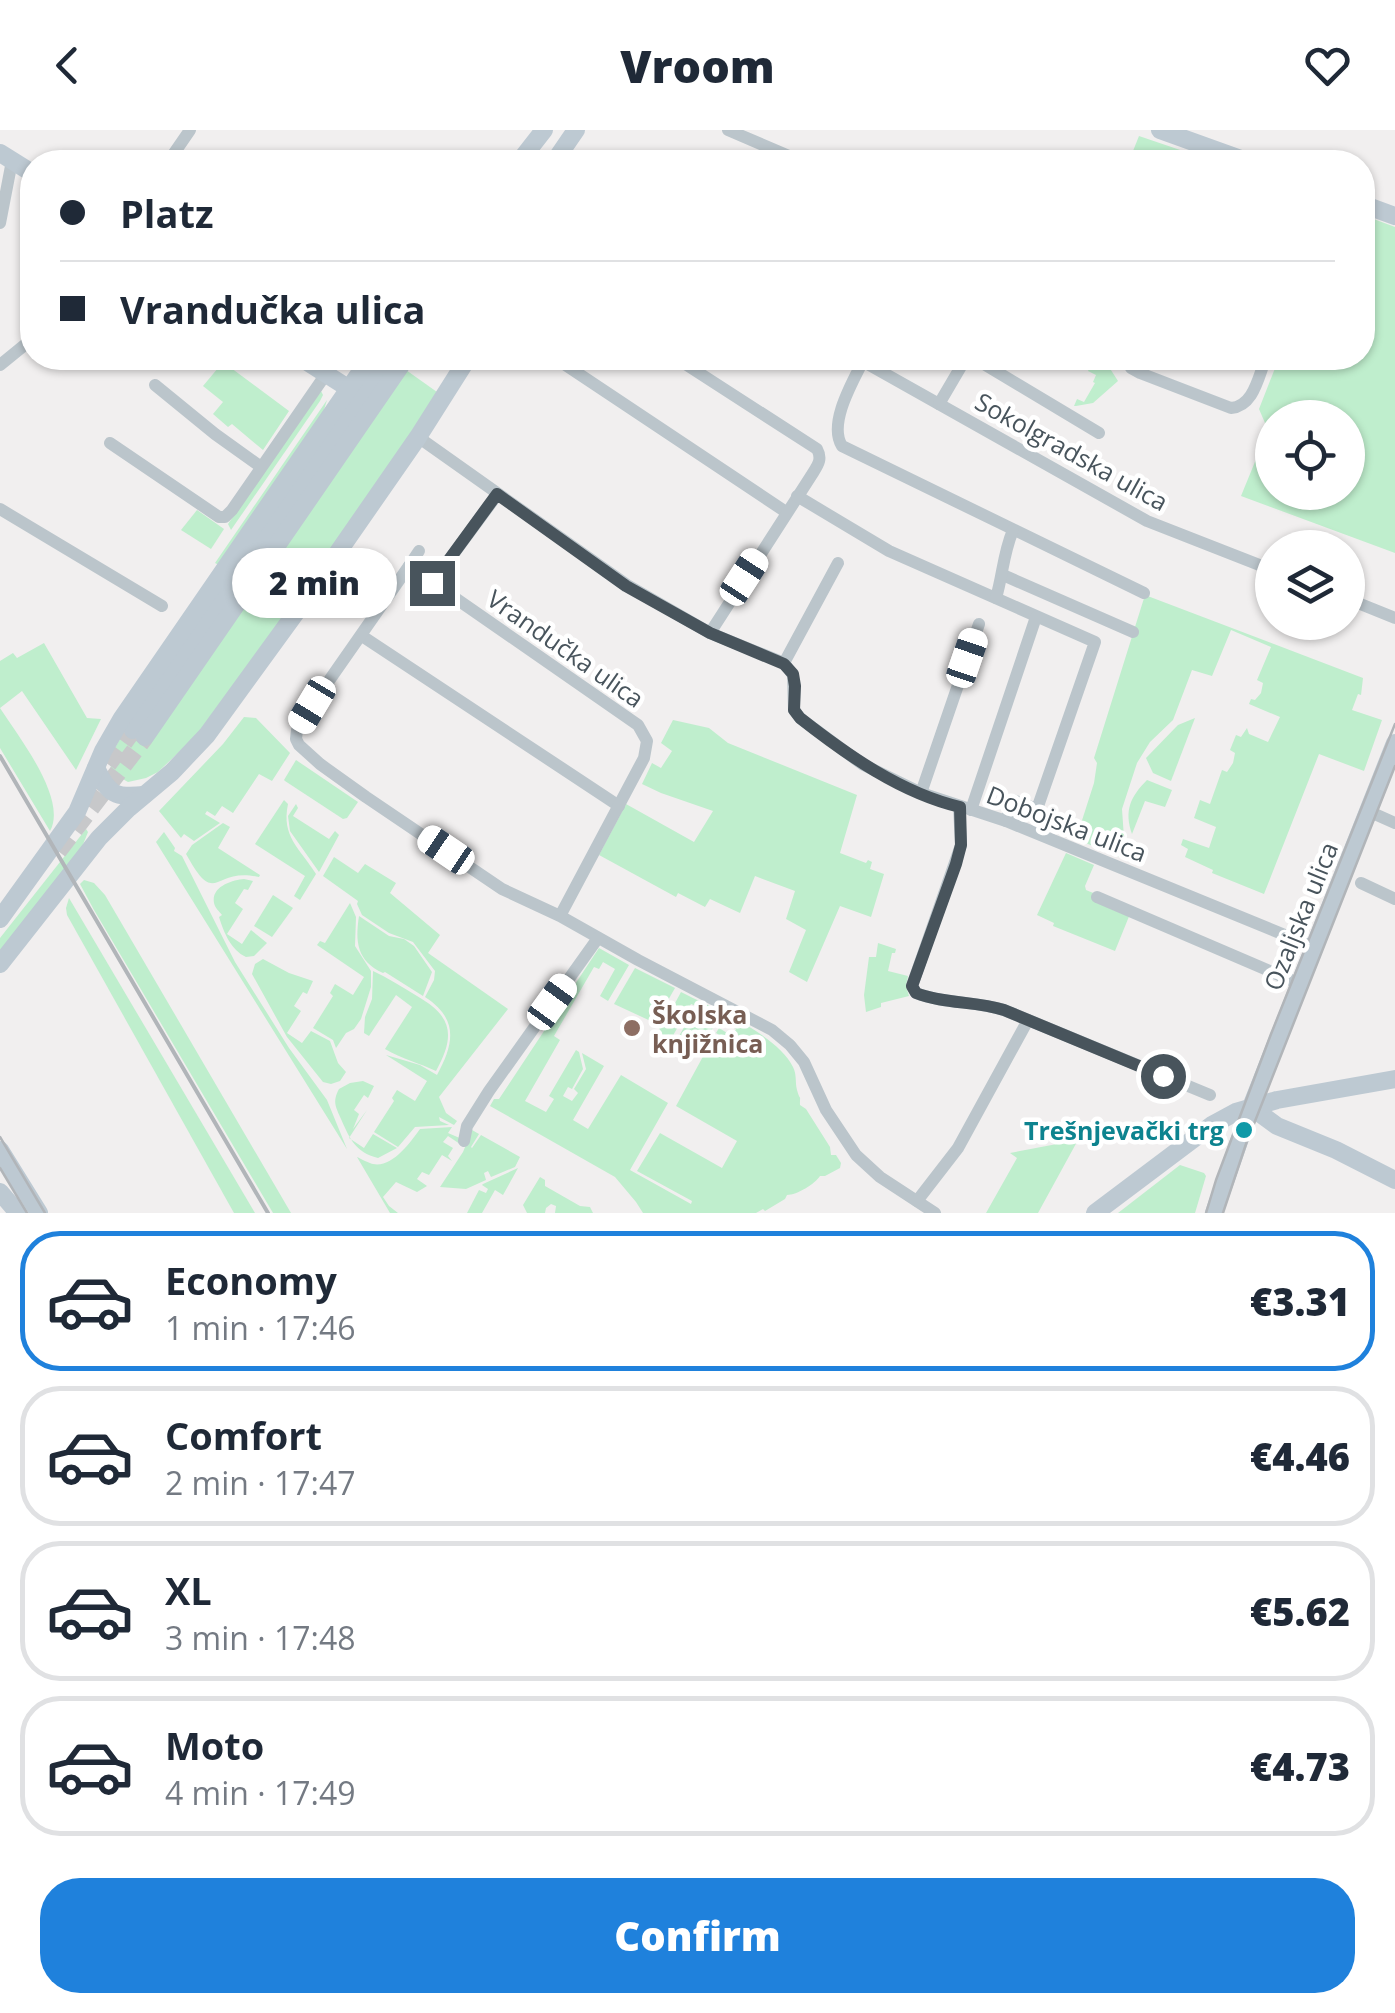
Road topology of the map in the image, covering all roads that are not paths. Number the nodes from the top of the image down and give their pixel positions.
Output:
1 (544, 130) edge
2 (728, 130) edge
3 (1160, 130) edge
4 (528, 150) edge
5 (775, 150) edge
6 (1192, 150) edge
7 (6, 157) edge
8 (0, 223) edge
9 (20, 349) edge
10 (0, 366) edge
11 (320, 370) edge
12 (361, 370) edge
13 (381, 370) edge
14 (397, 370) edge
15 (460, 370) edge
16 (573, 370) edge
17 (695, 370) edge
18 (856, 370) edge
19 (878, 370) edge
20 (959, 370) edge
21 (994, 370) edge
22 (1135, 370) edge
23 (1261, 370) edge
24 (326, 374) junction
25 (155, 385) dead end
26 (348, 388) junction
27 (940, 404) junction
28 (1099, 433) dead end
29 (418, 437) junction
30 (110, 442) dead end
31 (261, 467) junction
32 (497, 494) junction
33 (796, 496) junction
34 (0, 509) edge
35 (786, 512) junction
36 (1013, 530) junction
37 (419, 551) dead end
38 (838, 563) dead end
39 (1255, 563) edge
40 (409, 566) junction
41 (1002, 574) junction
42 (432, 583) junction
43 (1144, 593) dead end
44 (996, 598) junction
45 (162, 606) dead end
46 (1365, 607) edge
47 (1036, 616) junction
48 (1395, 618) edge
49 (978, 624) dead end
50 (1133, 632) dead end
51 (710, 633) junction
52 (362, 636) junction
53 (788, 669) junction
54 (1395, 743) edge
55 (96, 768) junction
56 (921, 793) junction
57 (144, 795) junction
58 (618, 806) junction
59 (966, 808) junction
60 (1368, 812) junction
61 (1006, 821) junction
62 (1395, 823) edge
63 (1361, 884) dead end
64 (1097, 897) dead end
65 (1395, 900) edge
66 (560, 916) junction
67 (0, 920) edge
68 (598, 938) junction
69 (1314, 947) junction
70 (0, 964) edge
71 (1300, 984) junction
72 (1028, 1020) junction
73 (1395, 1079) edge
74 (1313, 1094) junction
75 (1210, 1095) dead end
76 (1251, 1106) junction
77 (1310, 1139) junction
78 (464, 1141) dead end
79 (0, 1150) edge
80 (1395, 1180) edge
81 (0, 1192) edge
82 (917, 1201) junction
83 (18, 1213) edge
84 (38, 1213) edge
85 (935, 1213) edge
86 (1094, 1213) edge
87 (1214, 1213) edge

1 - 4 main road
2 - 5 street
3 - 6 main road
7 - 8 street
9 - 10 street
11 - 24 main road
12 - 26 main road
13 - 14 main road
15 - 29 main road
16 - 35 street
17 - 33 street
18 - 36 street
19 - 27 street, Sokolgradska ulica
20 - 27 street
21 - 28 street
22 - 23 street
24 - 26 main road
24 - 31 street
25 - 31 street
26 - 55 main road
27 - 39 street, Sokolgradska ulica
29 - 32 street
29 - 57 main road
30 - 31 street
32 - 42 street
32 - 51 street
33 - 35 street
33 - 44 street
34 - 45 street
35 - 51 street
36 - 41 street
36 - 43 street
37 - 40 street
38 - 53 street
40 - 42 street, Vrandučka ulica
40 - 52 street
41 - 44 street
41 - 50 street
42 - 58 street, Vrandučka ulica
44 - 47 street
46 - 48 street
47 - 59 street
47 - 61 street
49 - 56 street
51 - 53 street
52 - 58 street
52 - 66 street
53 - 56 street, Dobojska ulica
54 - 60 main road, Ozaljska ulica
55 - 57 main road
55 - 67 main road
56 - 59 street, Dobojska ulica
57 - 70 main road
58 - 66 street, Vrandučka ulica
59 - 61 street, Dobojska ulica
59 - 72 street
60 - 62 street
60 - 69 main road, Ozaljska ulica
61 - 69 street, Dobojska ulica
63 - 65 street
64 - 71 street
66 - 68 street
68 - 78 street
68 - 82 street
69 - 71 main road, Ozaljska ulica
71 - 76 main road, Ozaljska ulica
72 - 75 street
72 - 82 street
73 - 74 main road
74 - 76 main road
74 - 77 main road
76 - 77 main road
76 - 86 main road
76 - 87 main road
77 - 80 main road
79 - 84 main road
81 - 83 main road
82 - 85 street

